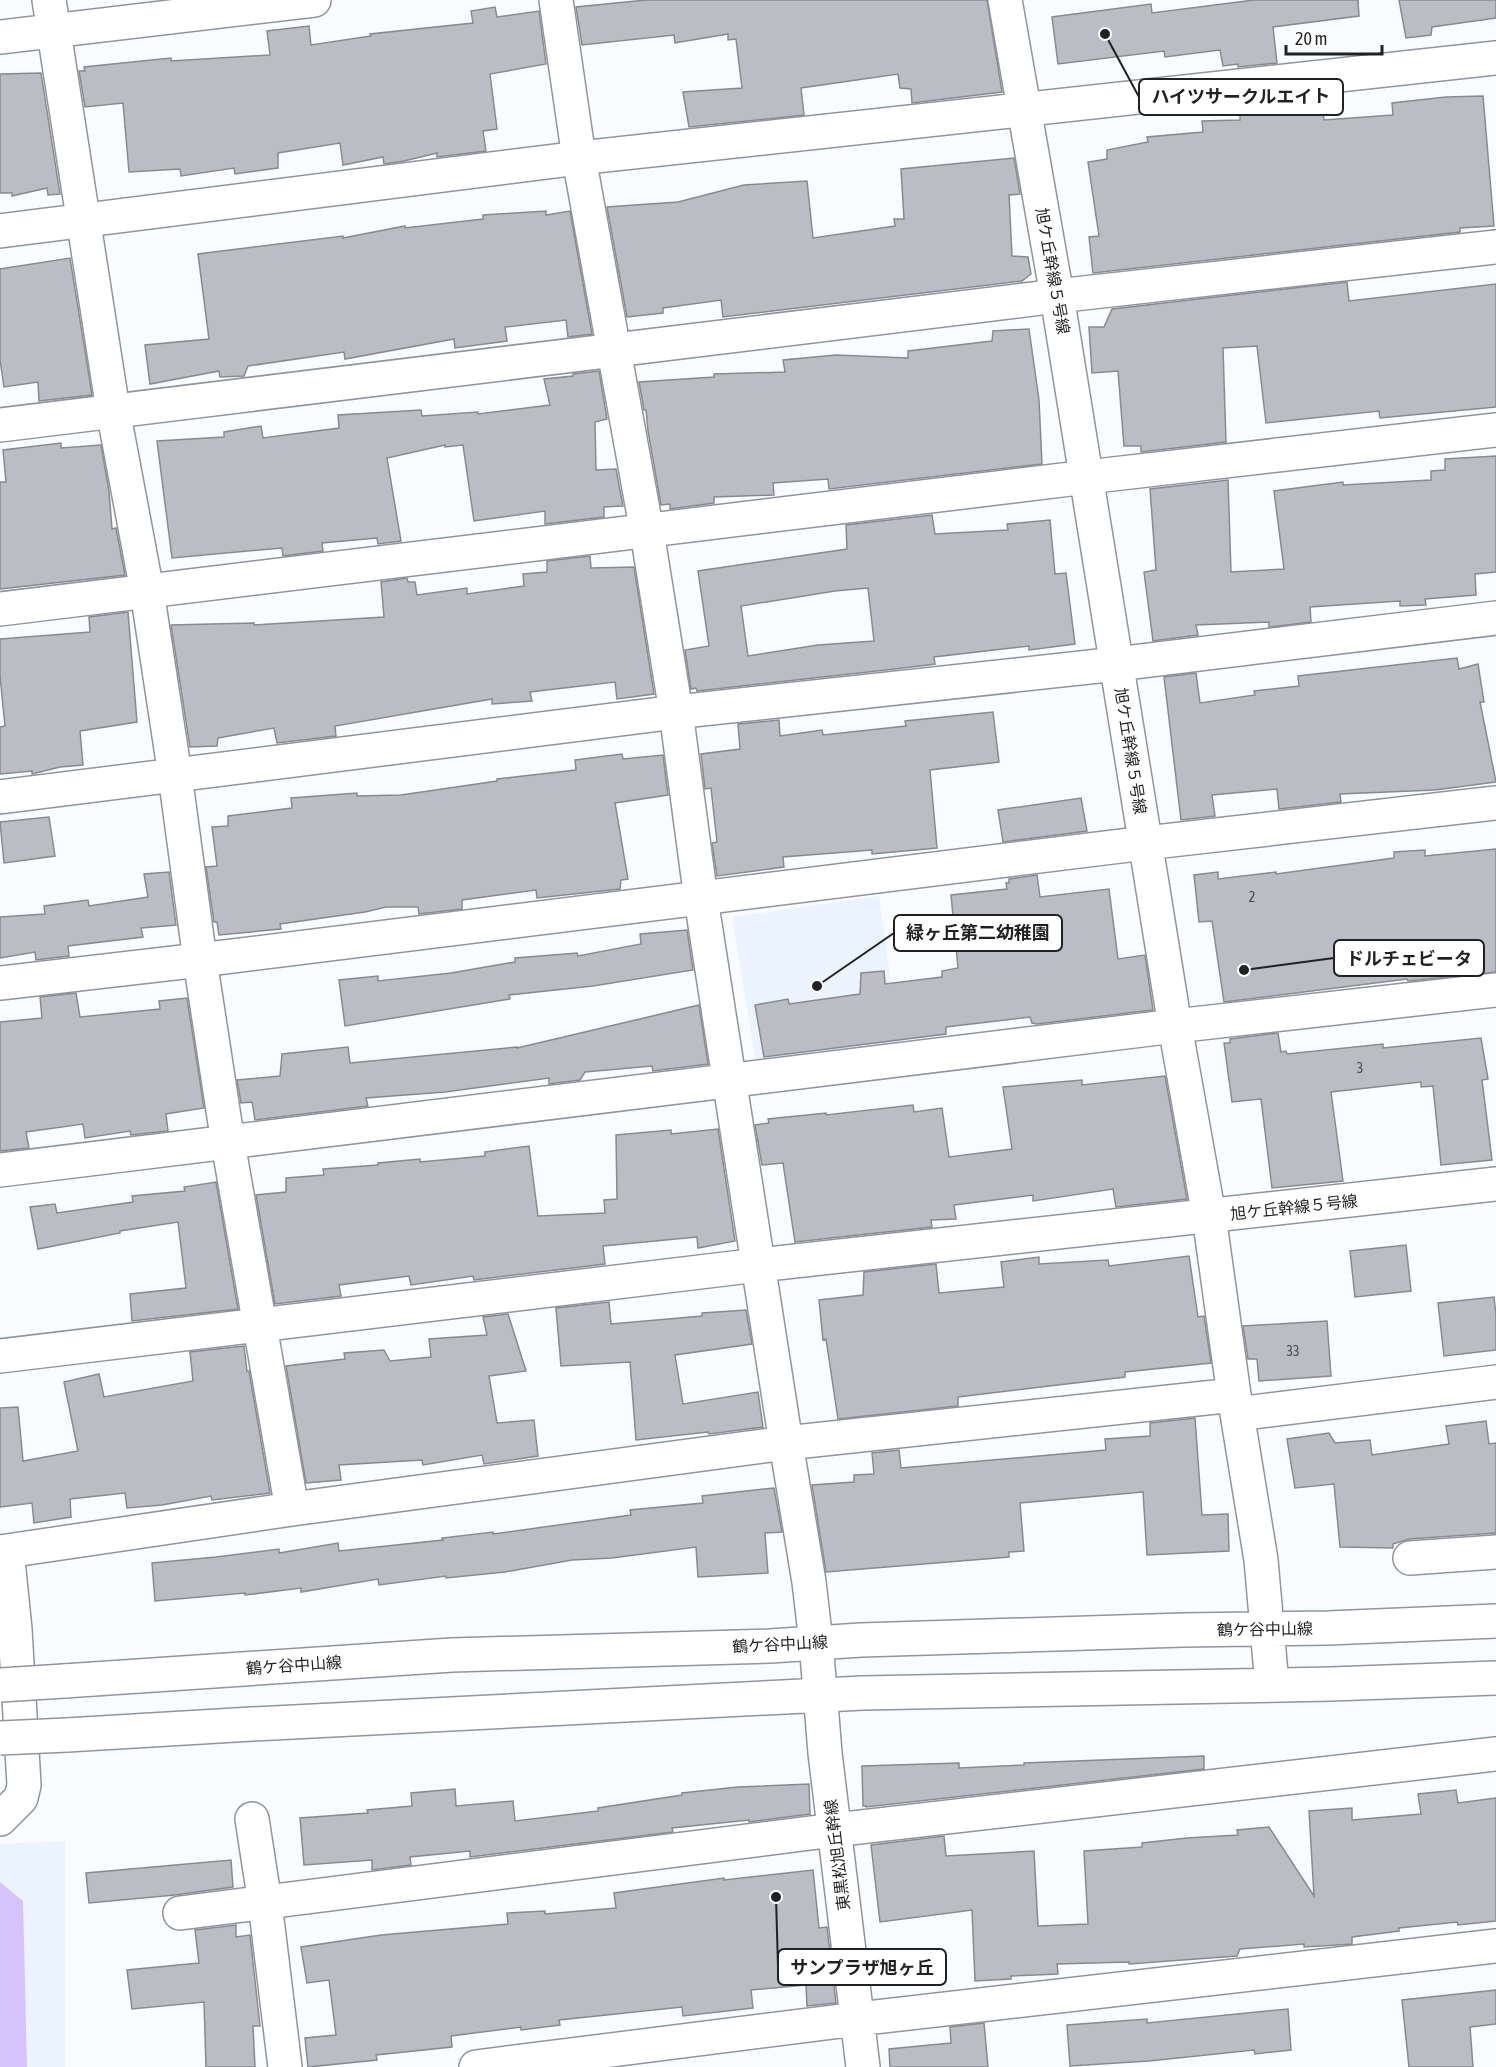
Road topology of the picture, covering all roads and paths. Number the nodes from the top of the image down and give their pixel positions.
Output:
1 (314, 0) edge
2 (556, 0) edge
3 (1005, 0) edge
4 (51, 15) edge
5 (0, 37) edge
6 (1496, 57) edge
7 (1025, 108) junction
8 (579, 158) junction
9 (84, 221) junction
10 (0, 231) edge
11 (1496, 247) edge
12 (1057, 296) junction
13 (613, 349) junction
14 (113, 410) junction
15 (0, 425) edge
16 (1496, 430) edge
17 (1087, 477) junction
18 (647, 532) junction
19 (147, 591) junction
20 (0, 609) edge
21 (1496, 618) edge
22 (1117, 664) junction
23 (676, 712) junction
24 (175, 775) junction
25 (0, 797) edge
26 (1496, 802) edge
27 (1145, 843) junction
28 (701, 899) junction
29 (200, 960) junction
30 (0, 983) edge
31 (1496, 990) edge
32 (1175, 1026) junction
33 (730, 1082) junction
34 (228, 1143) junction
35 (0, 1170) edge
36 (1496, 1184) edge
37 (1209, 1216) junction
38 (758, 1265) junction
39 (261, 1325) junction
40 (0, 1356) edge
41 (1496, 1382) edge
42 (1236, 1405) junction
43 (786, 1443) junction
44 (292, 1509) junction
45 (4, 1551) edge
46 (1496, 1552) edge
47 (1410, 1558) dead end
48 (1496, 1621) edge
49 (7, 1628) edge
50 (1268, 1629) junction
51 (816, 1642) junction
52 (1496, 1678) edge
53 (0, 1685) edge
54 (1272, 1685) junction
55 (820, 1695) junction
56 (0, 1738) edge
57 (1496, 1754) edge
58 (0, 1819) edge
59 (252, 1819) dead end
60 (834, 1830) junction
61 (265, 1903) junction
62 (180, 1913) dead end
63 (1496, 1946) edge
64 (857, 2019) junction
65 (285, 2067) edge
66 (476, 2067) edge
67 (862, 2067) edge

1 - 4 street
2 - 8 street, 東黒松旭丘幹線
3 - 7 street, 旭ケ丘幹線５号線
4 - 5 street
4 - 9 street
6 - 7 street
7 - 8 street
7 - 12 street, 旭ケ丘幹線５号線
8 - 9 street
8 - 13 street, 東黒松旭丘幹線
9 - 10 street
9 - 14 street
11 - 12 street
12 - 13 street
12 - 17 street, 旭ケ丘幹線５号線
13 - 14 street
13 - 18 street, 東黒松旭丘幹線
14 - 15 street
14 - 19 street
16 - 17 street
17 - 18 street
17 - 22 street, 旭ケ丘幹線５号線
18 - 19 street
18 - 23 street, 東黒松旭丘幹線
19 - 20 street
19 - 24 street
21 - 22 street
22 - 23 street
22 - 27 street, 旭ケ丘幹線５号線
23 - 24 street
23 - 28 street, 東黒松旭丘幹線
24 - 25 street
24 - 29 street
26 - 27 street
27 - 28 street
27 - 32 street, 旭ケ丘幹線５号線
28 - 29 street
28 - 33 street, 東黒松旭丘幹線
29 - 30 street
29 - 34 street
31 - 32 street
32 - 33 street
32 - 37 street, 旭ケ丘幹線５号線
33 - 34 street
33 - 38 street, 東黒松旭丘幹線
34 - 35 street
34 - 39 street
36 - 37 street, 旭ケ丘幹線５号線
37 - 38 street
37 - 42 street
38 - 39 street
38 - 43 street, 東黒松旭丘幹線
39 - 40 street
39 - 44 street
41 - 42 street
42 - 43 street
42 - 50 street
43 - 44 street
43 - 51 street, 東黒松旭丘幹線
44 - 45 street
45 - 49 street
46 - 47 street
48 - 50 street, 鶴ケ谷中山線
49 - 58 street
50 - 51 street, 鶴ケ谷中山線
50 - 54 street
51 - 53 street, 鶴ケ谷中山線, bridge
51 - 55 street, 東黒松旭丘幹線
52 - 54 street
54 - 55 street
55 - 56 street, bridge
55 - 60 street, 東黒松旭丘幹線
57 - 60 street
59 - 61 street
60 - 61 street
60 - 64 street, 東黒松旭丘幹線
61 - 62 street
61 - 65 street
63 - 64 street
64 - 66 street
64 - 67 street, 東黒松旭丘幹線

